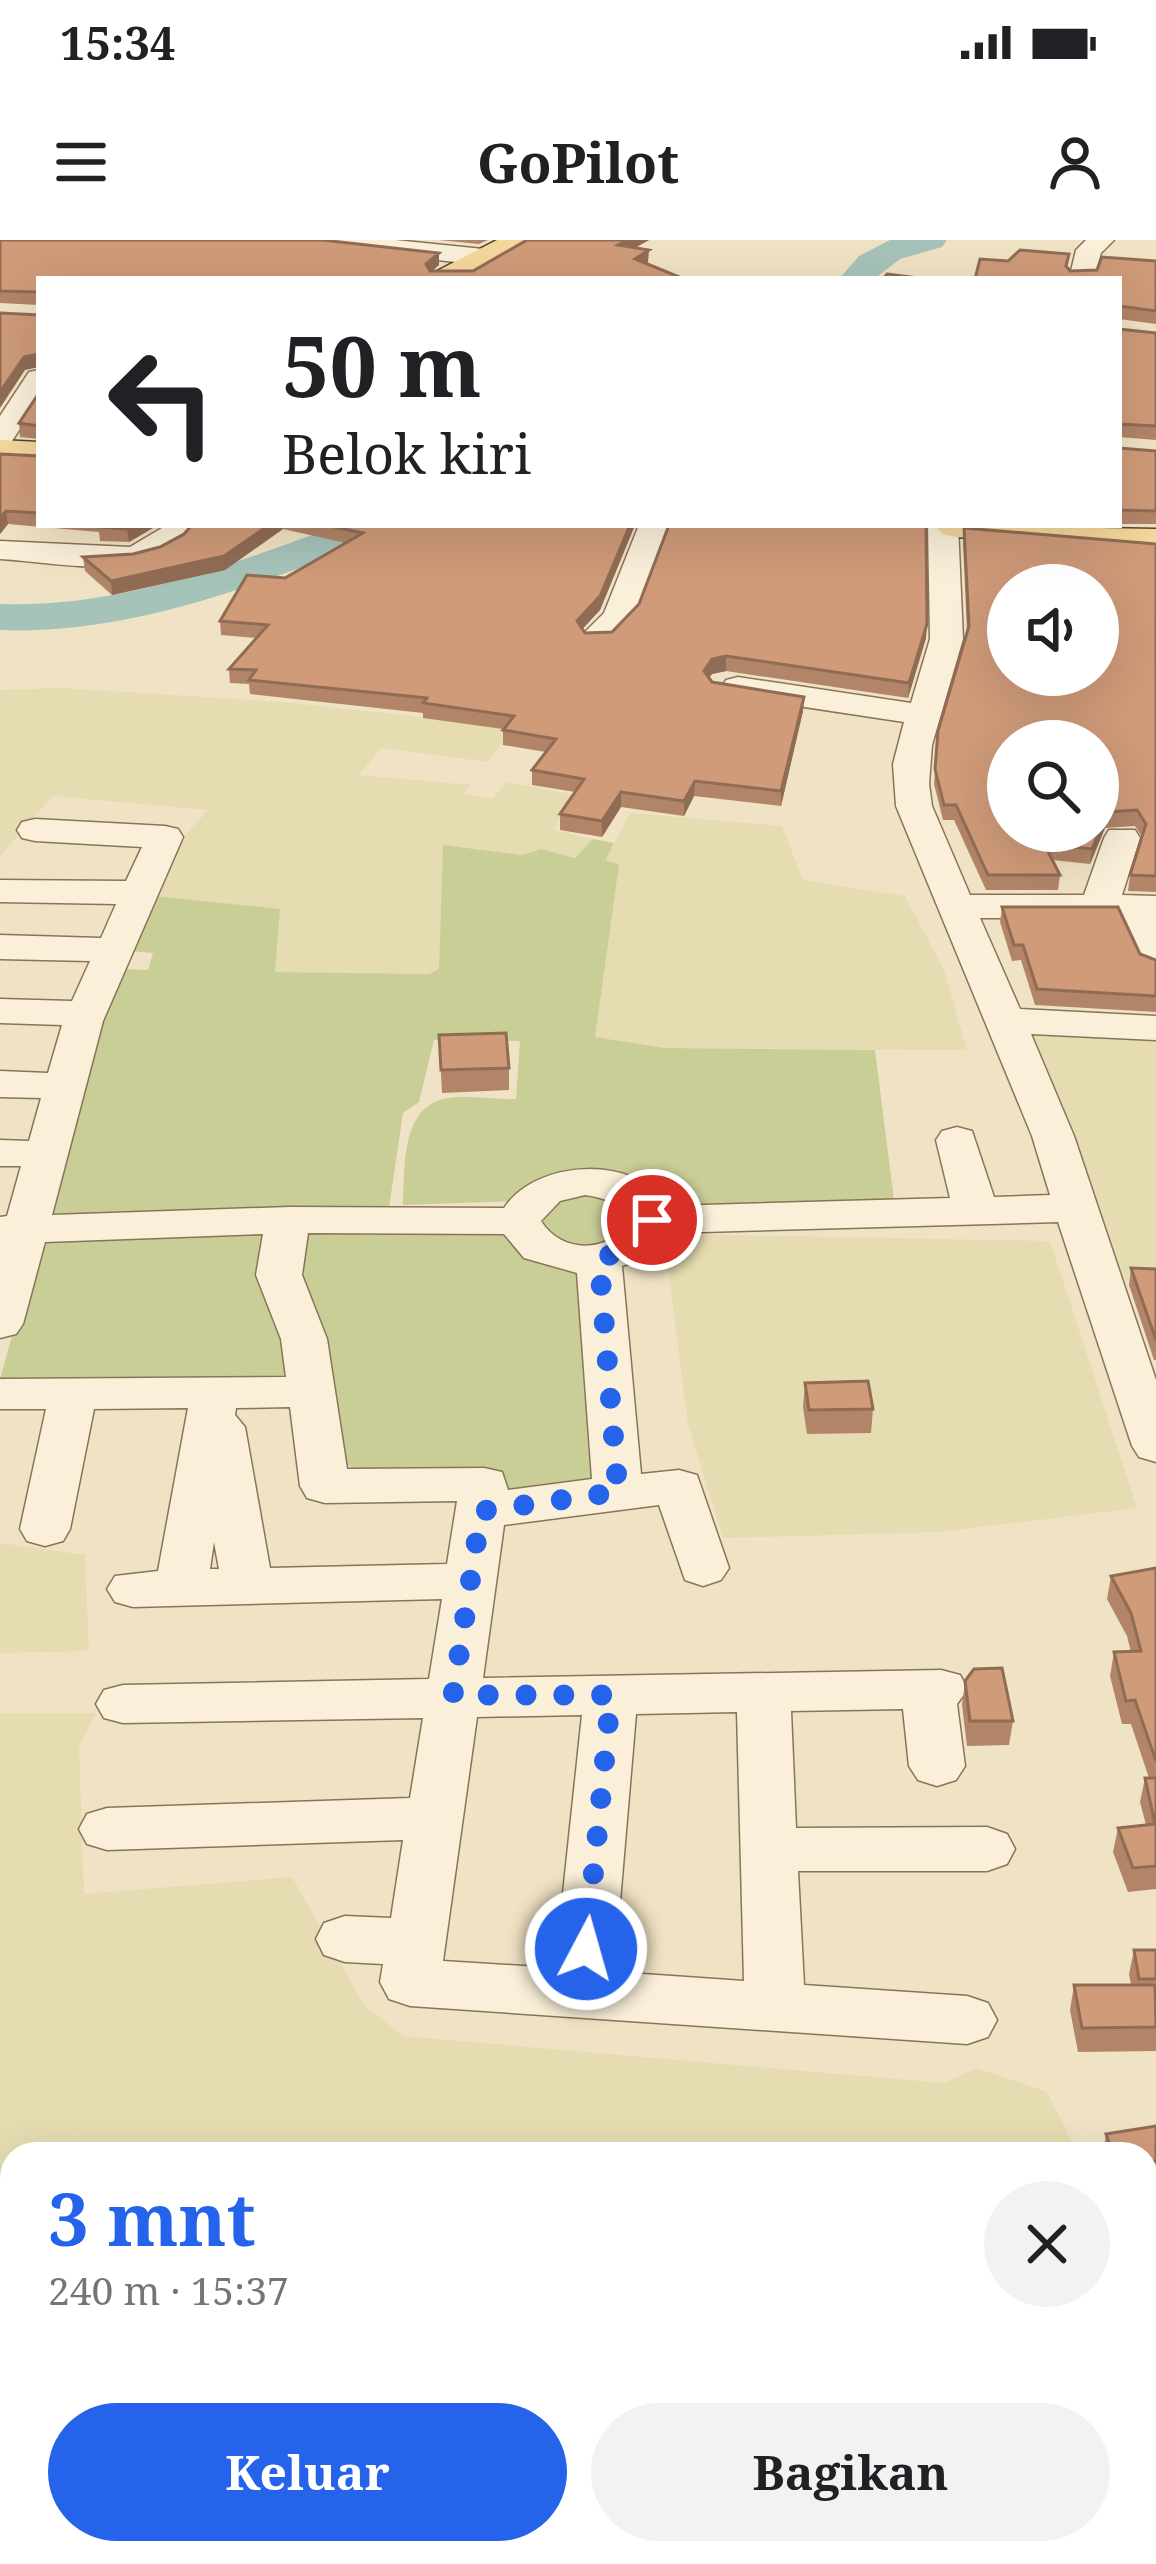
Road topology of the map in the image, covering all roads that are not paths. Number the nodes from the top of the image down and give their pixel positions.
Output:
1 (324, 240) edge
2 (1101, 240) edge
3 (405, 244) edge
4 (507, 249) edge
5 (453, 276) edge
6 (1081, 276) edge
7 (36, 383) edge
8 (0, 438) edge
9 (0, 452) edge
10 (36, 454) edge
11 (182, 528) edge
12 (653, 528) edge
13 (943, 528) edge
14 (1037, 528) edge
15 (1156, 541) edge
16 (0, 550) edge
17 (597, 636) edge
18 (725, 685) edge
19 (923, 715) junction
20 (35, 830) dead end
21 (1122, 838) dead end
22 (0, 891) edge
23 (139, 893) junction
24 (1129, 905) edge
25 (955, 906) junction
26 (0, 947) edge
27 (114, 950) junction
28 (1156, 961) edge
29 (0, 1011) edge
30 (86, 1014) junction
31 (1007, 1021) junction
32 (1156, 1028) edge
33 (0, 1084) edge
34 (64, 1086) junction
35 (957, 1140) dead end
36 (0, 1153) edge
37 (45, 1154) junction
38 (1075, 1208) junction
39 (976, 1212) junction
40 (289, 1220) junction
41 (652, 1220) junction
42 (519, 1221) junction
43 (11, 1229) edge
44 (599, 1259) junction
45 (0, 1324) edge
46 (1134, 1329) edge
47 (310, 1392) junction
48 (215, 1393) junction
49 (0, 1394) edge
50 (73, 1394) junction
51 (1154, 1436) edge
52 (618, 1492) junction
53 (481, 1511) junction
54 (45, 1528) dead end
55 (703, 1568) dead end
56 (471, 1581) junction
57 (247, 1586) junction
58 (763, 1692) junction
59 (453, 1695) junction
60 (611, 1695) junction
61 (122, 1704) dead end
62 (937, 1766) dead end
63 (435, 1818) junction
64 (106, 1829) dead end
65 (987, 1849) dead end
66 (772, 1850) junction
67 (345, 1939) dead end
68 (416, 1942) junction
69 (582, 1993) junction
70 (776, 2007) junction
71 (968, 2020) dead end

1 - 3 street
2 - 6 street
3 - 4 street
4 - 5 main road
7 - 8 street
9 - 10 main road
11 - 16 street
12 - 17 street
13 - 19 street
14 - 15 main road
18 - 19 street
19 - 25 street
20 - 23 street
21 - 24 street
22 - 23 street
23 - 27 street
24 - 25 street
24 - 28 street
25 - 31 street
26 - 27 street
27 - 30 street
29 - 30 street
30 - 34 street
31 - 32 street
31 - 38 street
33 - 34 street
34 - 37 street
35 - 39 street
36 - 37 street
37 - 43 street
38 - 39 street
38 - 46 street
39 - 41 street
40 - 42 street
40 - 43 street
40 - 47 street
41 - 42 street
41 - 44 street
42 - 44 street
43 - 45 street
44 - 52 street
46 - 51 street
47 - 48 street
47 - 53 street
48 - 50 street
48 - 57 street
48 - 57 street
49 - 50 street
50 - 54 street
52 - 53 street
52 - 55 street
53 - 56 street
56 - 57 street
56 - 59 street
58 - 60 street
58 - 62 street
58 - 66 street
59 - 60 street
59 - 61 street
59 - 63 street
60 - 69 street
63 - 64 street
63 - 68 street
65 - 66 street
66 - 70 street
67 - 68 street
68 - 69 street
69 - 70 street
70 - 71 street

